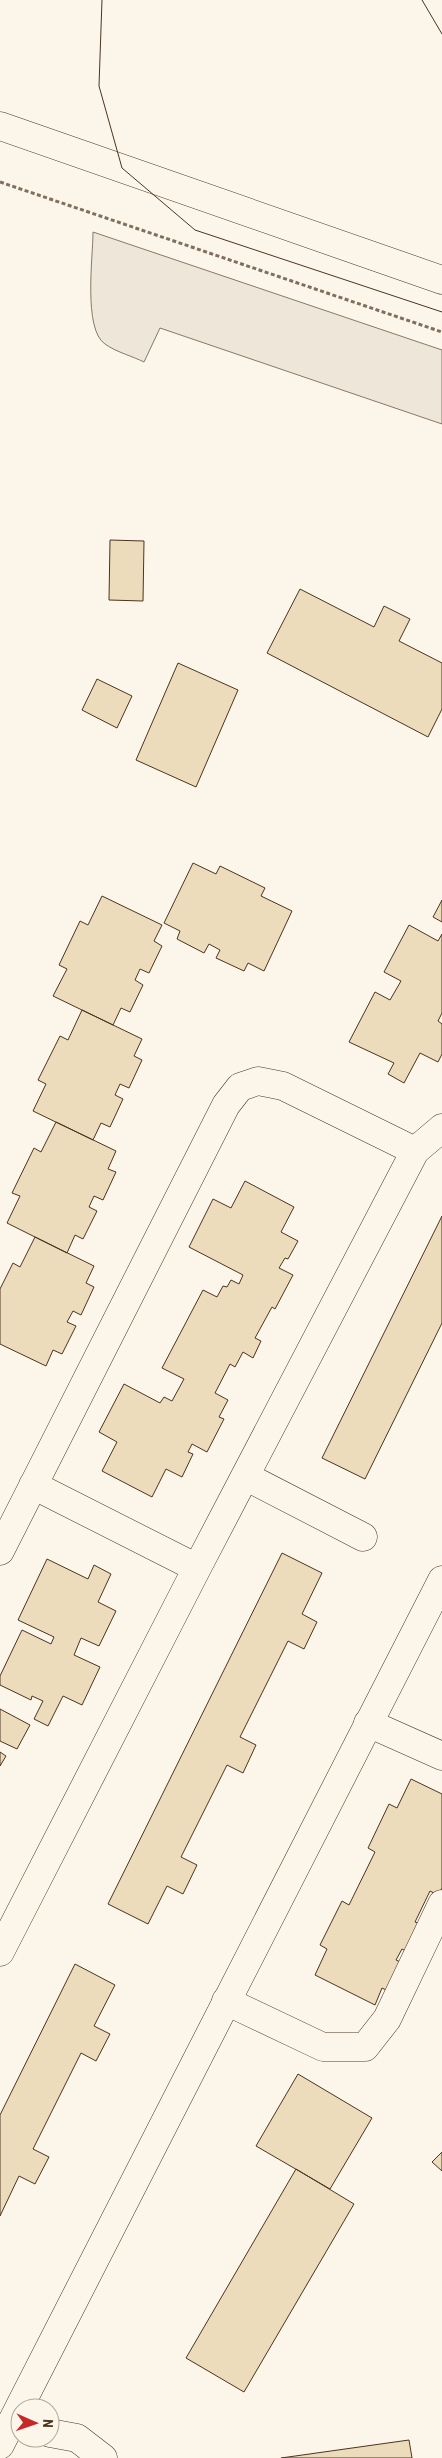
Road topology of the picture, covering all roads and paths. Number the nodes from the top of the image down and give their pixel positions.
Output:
1 (0, 126) edge
2 (0, 182) edge
3 (442, 280) edge
4 (442, 332) edge
5 (442, 1128) edge
6 (415, 1151) junction
7 (245, 1476) junction
8 (33, 1485) junction
9 (363, 1537) dead end
10 (0, 1550) edge
11 (197, 1568) junction
12 (442, 1580) edge
13 (368, 1723) junction
14 (442, 1756) edge
15 (442, 1904) edge
16 (0, 1952) edge
17 (226, 2001) junction
18 (7, 2430) edge
19 (60, 2435) edge
20 (103, 2458) edge

1 - 3 street
2 - 4 path
5 - 6 street
6 - 7 street
6 - 8 street
7 - 9 street
7 - 11 street
8 - 10 street
8 - 11 street
11 - 16 street
12 - 13 street
13 - 14 street
13 - 17 street
15 - 17 street
17 - 18 street
19 - 20 street

